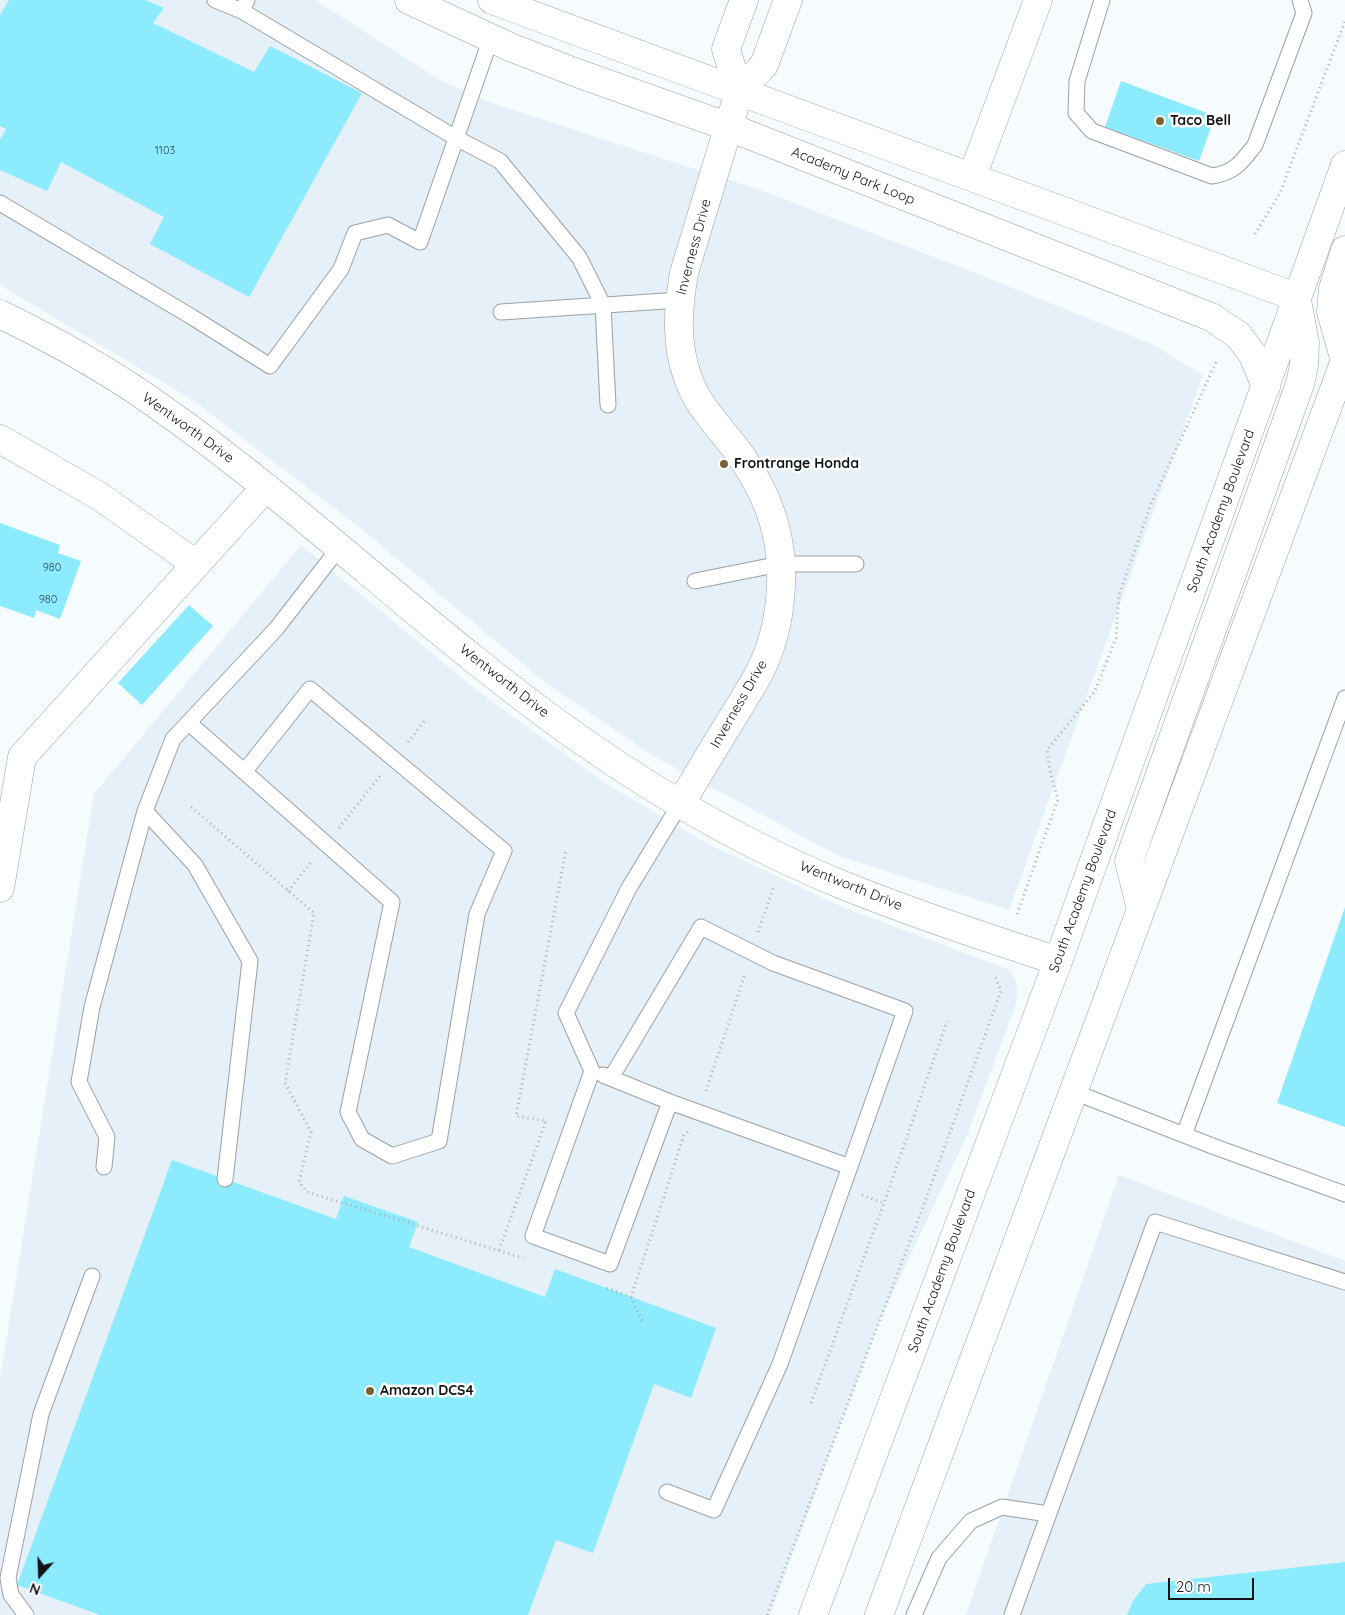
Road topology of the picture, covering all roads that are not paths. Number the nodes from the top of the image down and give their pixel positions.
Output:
1 (215, 0) edge
2 (409, 0) edge
3 (492, 0) edge
4 (744, 0) edge
5 (788, 0) edge
6 (1038, 0) edge
7 (1102, 0) edge
8 (1300, 0) edge
9 (245, 6) edge
10 (491, 38) junction
11 (738, 92) junction
12 (729, 127) junction
13 (456, 138) junction
14 (1345, 165) edge
15 (972, 177) junction
16 (0, 203) edge
17 (1345, 250) edge
18 (1296, 297) junction
19 (680, 300) junction
20 (603, 305) junction
21 (501, 312) dead end
22 (0, 314) edge
23 (1345, 361) edge
24 (1266, 387) junction
25 (608, 405) dead end
26 (0, 438) edge
27 (266, 487) junction
28 (339, 548) junction
29 (196, 564) junction
30 (780, 564) junction
31 (856, 564) dead end
32 (695, 581) dead end
33 (1345, 698) edge
34 (189, 723) junction
35 (244, 772) junction
36 (680, 804) junction
37 (145, 811) junction
38 (0, 888) edge
39 (1141, 909) junction
40 (1058, 961) junction
41 (592, 1071) junction
42 (611, 1078) junction
43 (1074, 1092) junction
44 (670, 1102) junction
45 (1184, 1135) junction
46 (104, 1167) dead end
47 (850, 1167) junction
48 (225, 1179) dead end
49 (1345, 1194) edge
50 (92, 1276) dead end
51 (1345, 1282) edge
52 (667, 1492) dead end
53 (1048, 1514) junction
54 (26, 1615) edge
55 (813, 1615) edge
56 (880, 1615) edge
57 (914, 1615) edge
58 (1012, 1615) edge

1 - 9 lane
2 - 10 main road, Academy Park Loop
3 - 11 main road
4 - 11 main road
5 - 11 main road
6 - 15 main road
7 - 8 lane
9 - 13 lane
10 - 12 main road, Academy Park Loop
10 - 13 lane
11 - 12 main road, Inverness Drive
11 - 15 main road
12 - 19 main road, Inverness Drive
12 - 24 main road, Academy Park Loop
13 - 16 lane
13 - 20 lane
14 - 18 main road, South Academy Boulevard
15 - 18 main road
17 - 23 main road
18 - 24 main road, South Academy Boulevard
18 - 39 main road
19 - 20 lane
19 - 30 main road, Inverness Drive
20 - 21 lane
20 - 25 lane
22 - 27 main road, Wentworth Drive
23 - 39 main road
24 - 40 main road, South Academy Boulevard
26 - 29 main road
27 - 28 main road, Wentworth Drive
27 - 29 main road
28 - 34 lane
28 - 36 main road, Wentworth Drive
29 - 38 main road
30 - 31 lane
30 - 32 lane
30 - 36 main road, Inverness Drive
33 - 45 lane
34 - 35 lane
34 - 37 lane
35 - 35 lane
36 - 40 main road, Wentworth Drive
36 - 41 lane
37 - 46 lane
37 - 48 lane
39 - 43 main road
40 - 55 main road, South Academy Boulevard
41 - 42 lane
41 - 44 lane
42 - 44 lane
42 - 47 lane
43 - 45 lane
43 - 56 main road
44 - 47 lane
45 - 49 lane
47 - 52 lane
50 - 54 lane
51 - 53 lane
53 - 57 lane
53 - 58 lane

